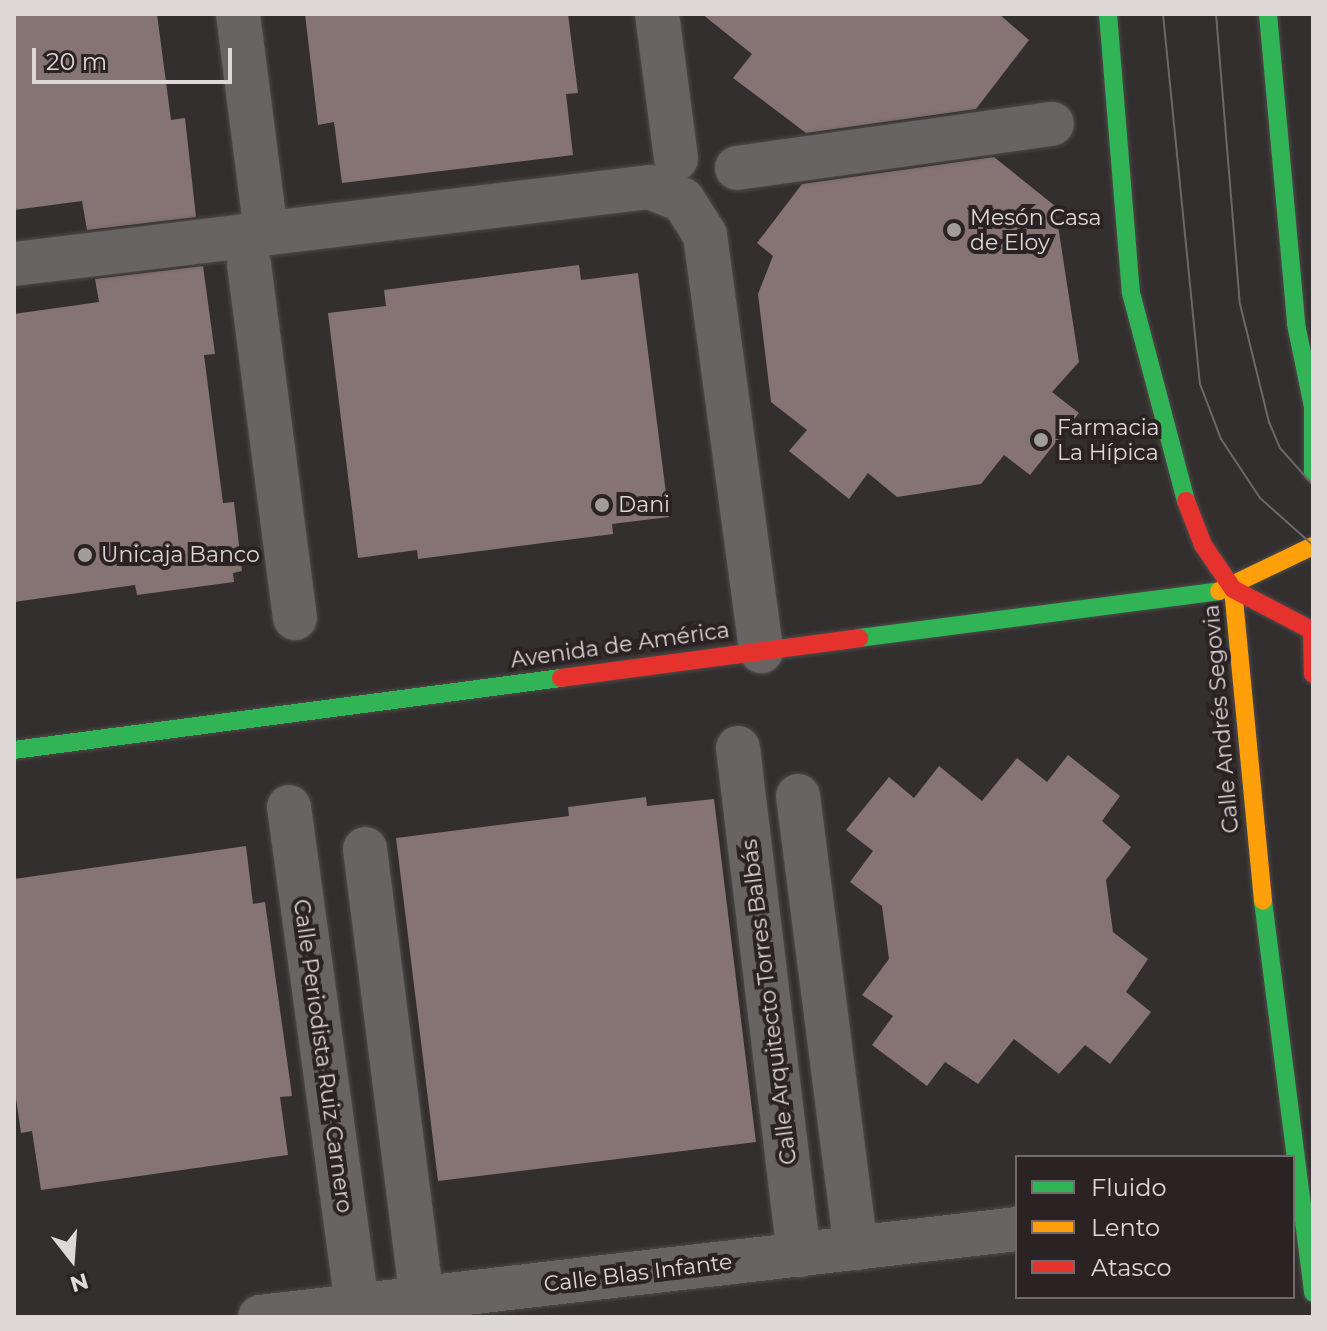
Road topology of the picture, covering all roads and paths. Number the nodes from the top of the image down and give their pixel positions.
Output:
1 (238, 14) edge
2 (657, 14) edge
3 (1108, 14) edge
4 (1268, 14) edge
5 (1052, 124) dead end
6 (737, 168) dead end
7 (679, 180) junction
8 (263, 210) dead end
9 (14, 264) edge
10 (249, 264) dead end
11 (1313, 407) edge
12 (1313, 473) edge
13 (1313, 546) edge
14 (1233, 589) junction
15 (295, 618) dead end
16 (1313, 629) edge
17 (761, 651) junction
18 (1313, 674) edge
19 (738, 748) dead end
20 (14, 750) edge
21 (798, 796) dead end
22 (289, 807) dead end
23 (365, 849) dead end
24 (1015, 1229) edge
25 (856, 1248) junction
26 (799, 1255) junction
27 (1313, 1293) edge
28 (422, 1298) junction
29 (357, 1305) junction
30 (260, 1317) edge

1 - 8 street
2 - 7 street
3 - 14 main road, Calle Andrés Segovia
4 - 11 main road
5 - 6 street
7 - 9 street
7 - 17 street
10 - 15 street
11 - 12 main road
13 - 14 main road
14 - 16 main road
14 - 17 main road, Avenida de América
14 - 27 main road, Calle Andrés Segovia
16 - 18 main road
17 - 20 main road, Avenida de América
19 - 26 street, Calle Arquitecto Torres Balbás
21 - 25 street
22 - 29 street, Calle Periodista Ruiz Carnero
23 - 28 street
24 - 25 street, Calle Blas Infante
25 - 26 street, Calle Blas Infante
26 - 28 street, Calle Blas Infante
28 - 29 street, Calle Blas Infante
29 - 30 street, Calle Blas Infante

